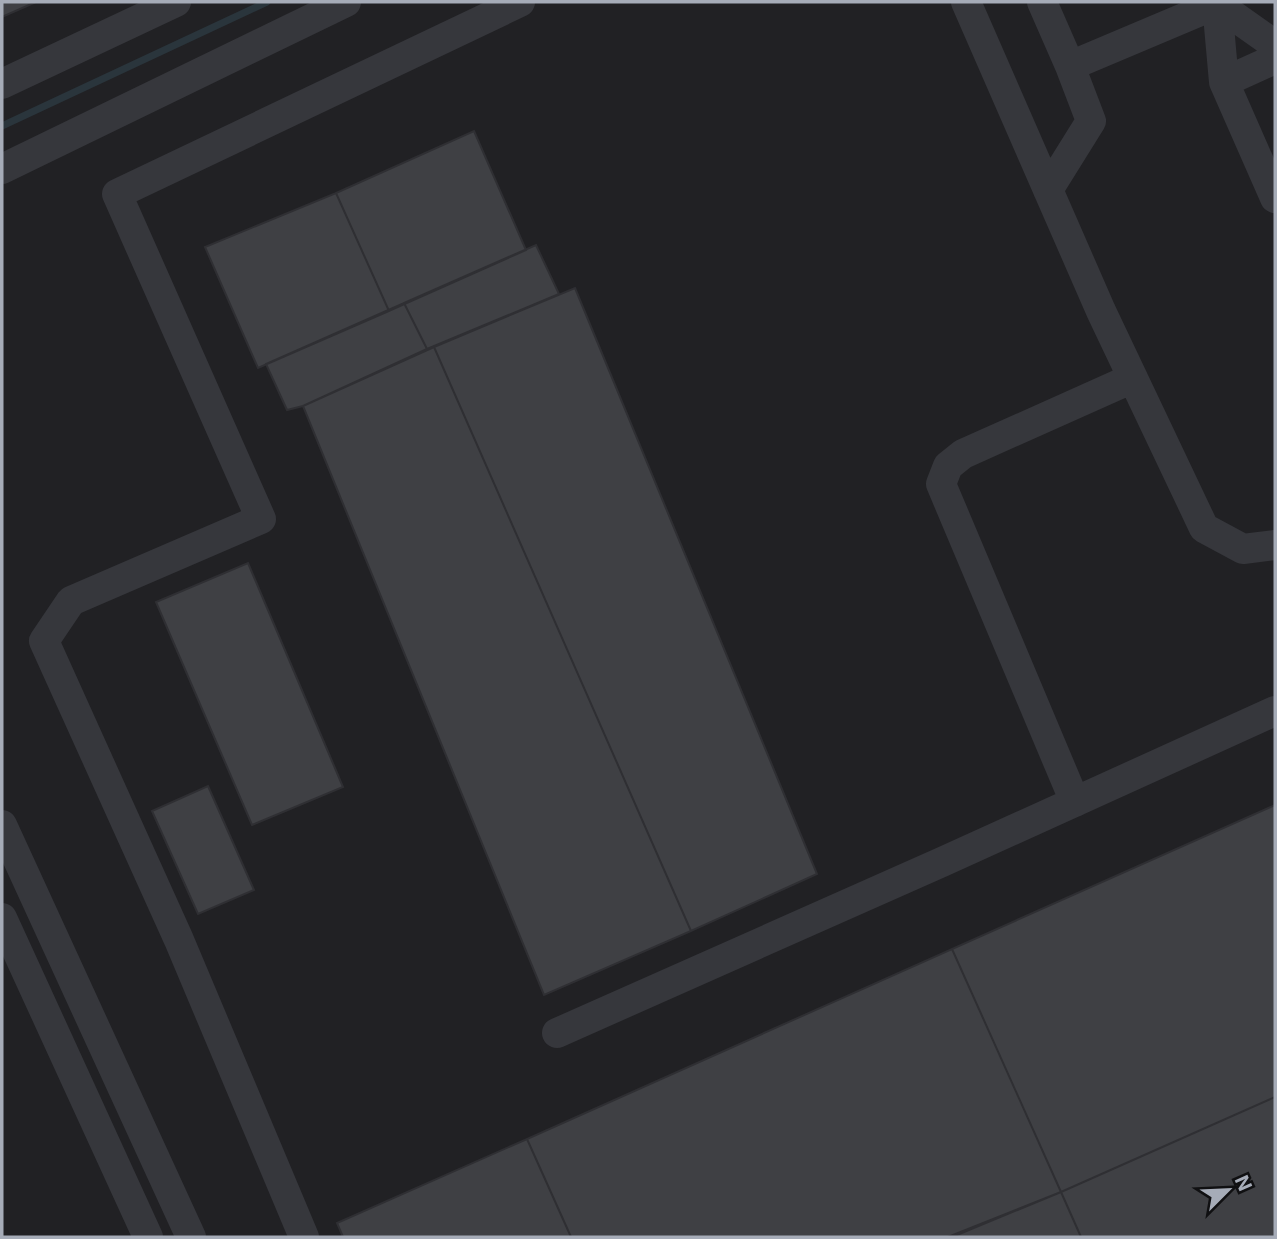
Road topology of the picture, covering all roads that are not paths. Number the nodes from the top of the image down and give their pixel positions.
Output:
1 (176, 2) edge
2 (346, 2) edge
3 (520, 2) edge
4 (966, 2) edge
5 (1042, 2) edge
6 (1217, 4) junction
7 (1275, 45) edge
8 (1275, 59) edge
9 (1070, 66) junction
10 (1224, 82) junction
11 (2, 84) edge
12 (2, 169) edge
13 (1048, 190) junction
14 (1275, 198) edge
15 (1133, 378) junction
16 (1275, 545) edge
17 (1275, 711) edge
18 (1075, 802) junction
19 (2, 825) edge
20 (2, 918) edge
21 (557, 1033) dead end
22 (186, 1227) edge
23 (144, 1236) edge
24 (304, 1237) edge

1 - 11 street
2 - 12 street
3 - 24 street
4 - 13 street
5 - 9 street
6 - 7 street
6 - 9 street
6 - 10 street
8 - 10 street
9 - 13 street
10 - 14 street
13 - 15 street
15 - 16 street
15 - 18 street
17 - 18 street
18 - 21 street
19 - 22 street
20 - 23 street
22 - 23 street

